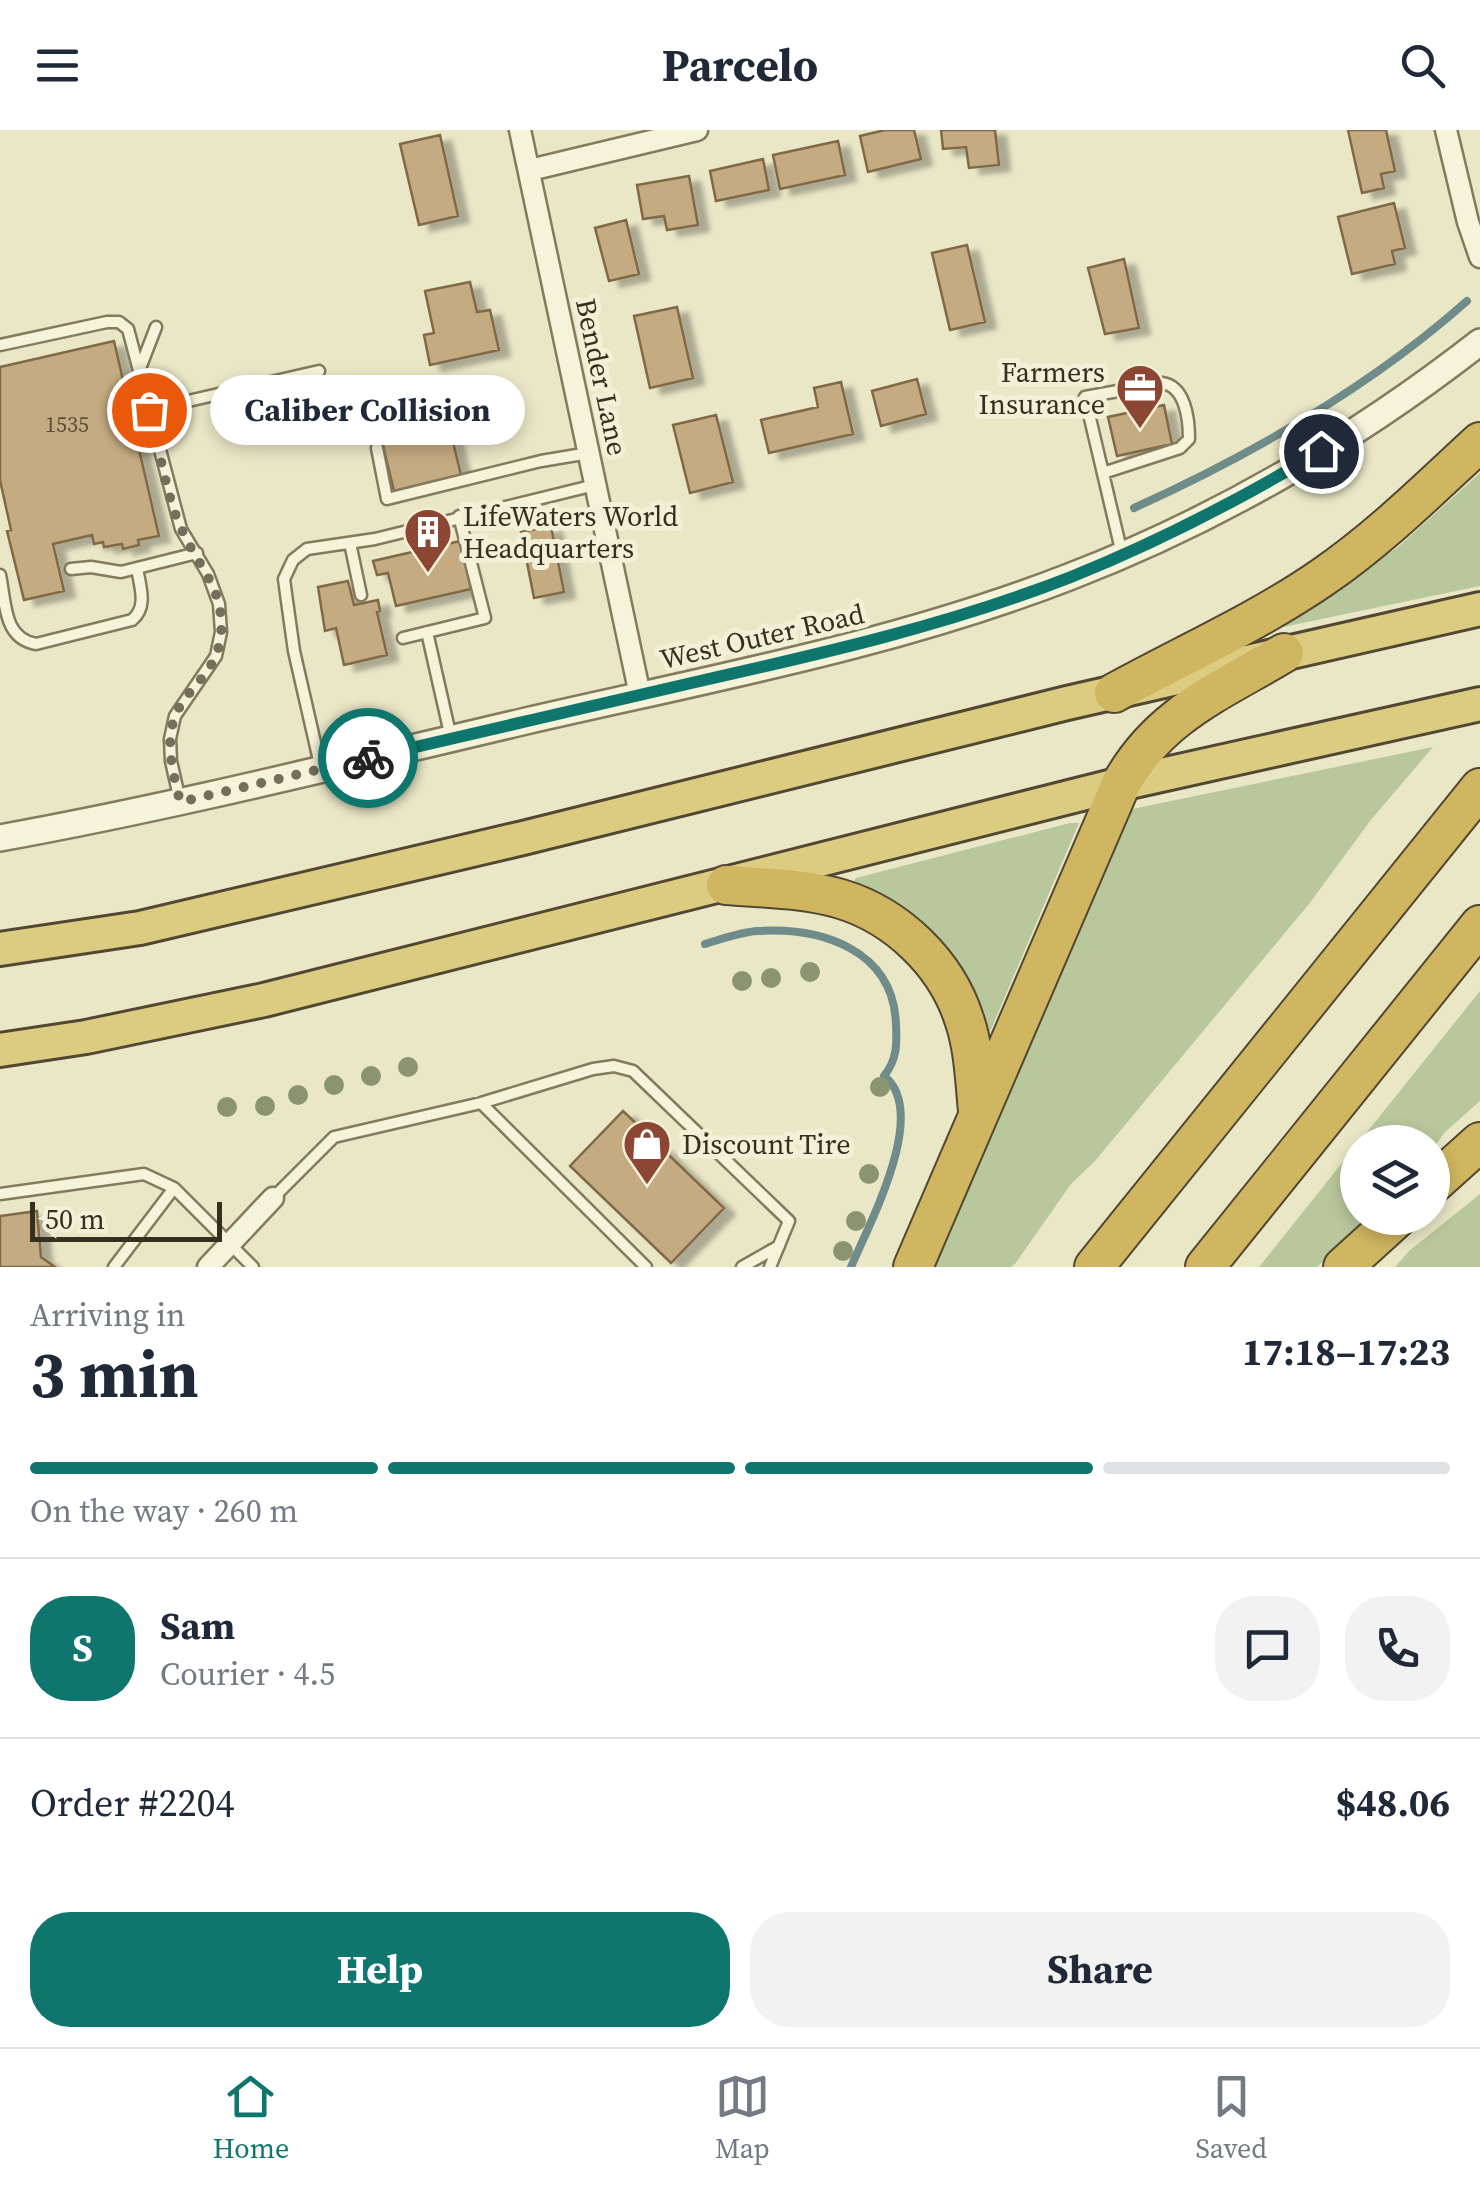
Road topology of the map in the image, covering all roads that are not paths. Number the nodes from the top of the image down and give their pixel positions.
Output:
1 (520, 130) edge
2 (697, 130) edge
3 (1446, 130) edge
4 (530, 170) junction
5 (1480, 258) edge
6 (156, 327) dead end
7 (1480, 342) edge
8 (0, 345) edge
9 (139, 372) junction
10 (319, 372) dead end
11 (149, 410) junction
12 (1480, 442) edge
13 (377, 448) dead end
14 (590, 453) junction
15 (1103, 473) junction
16 (596, 484) junction
17 (459, 516) junction
18 (350, 542) junction
19 (197, 553) junction
20 (1122, 554) junction
21 (137, 568) junction
22 (71, 569) dead end
23 (0, 575) edge
24 (360, 595) dead end
25 (1480, 608) edge
26 (427, 632) junction
27 (404, 638) dead end
28 (1284, 653) junction
29 (1114, 692) junction
30 (640, 695) junction
31 (1480, 704) edge
32 (452, 738) junction
33 (321, 769) junction
34 (1120, 784) junction
35 (1480, 788) edge
36 (180, 802) junction
37 (0, 838) edge
38 (726, 884) junction
39 (1480, 925) edge
40 (0, 949) edge
41 (0, 1050) edge
42 (481, 1103) junction
43 (979, 1114) junction
44 (1480, 1142) edge
45 (1450, 1170) edge
46 (174, 1188) junction
47 (0, 1194) edge
48 (273, 1198) joint
49 (1379, 1235) edge
50 (230, 1244) junction
51 (779, 1246) junction
52 (114, 1267) edge
53 (208, 1267) edge
54 (254, 1267) edge
55 (646, 1267) edge
56 (742, 1267) edge
57 (770, 1267) edge
58 (914, 1267) edge
59 (1094, 1267) edge
60 (1205, 1267) edge
61 (1343, 1267) edge

1 - 4 street, Bender Lane
2 - 4 street
3 - 5 street
4 - 14 street, Bender Lane
6 - 9 lane
7 - 20 street, West Outer Road
8 - 9 lane
9 - 11 lane
10 - 11 lane
11 - 19 lane
12 - 29 highway
13 - 14 lane
14 - 16 street, Bender Lane
15 - 15 lane
15 - 20 lane
16 - 17 lane
16 - 30 street, Bender Lane
17 - 18 lane
17 - 26 lane
18 - 24 lane
18 - 33 lane
19 - 21 lane
19 - 36 lane
20 - 30 street, West Outer Road
21 - 22 lane
21 - 23 lane
25 - 28 highway
26 - 27 lane
26 - 32 lane
28 - 29 highway
28 - 34 highway
29 - 40 highway
30 - 32 street, West Outer Road
31 - 34 highway
32 - 33 street, West Outer Road
33 - 36 street, West Outer Road
34 - 38 highway
34 - 43 highway
35 - 59 highway
36 - 37 street, West Outer Road
38 - 41 highway
38 - 43 highway
39 - 60 highway
42 - 48 lane
42 - 51 lane
42 - 55 lane
43 - 58 highway
44 - 45 highway
46 - 47 lane
46 - 50 lane
46 - 52 lane
48 - 50 street
49 - 61 highway
50 - 53 street
50 - 54 lane
51 - 56 lane
51 - 57 lane

